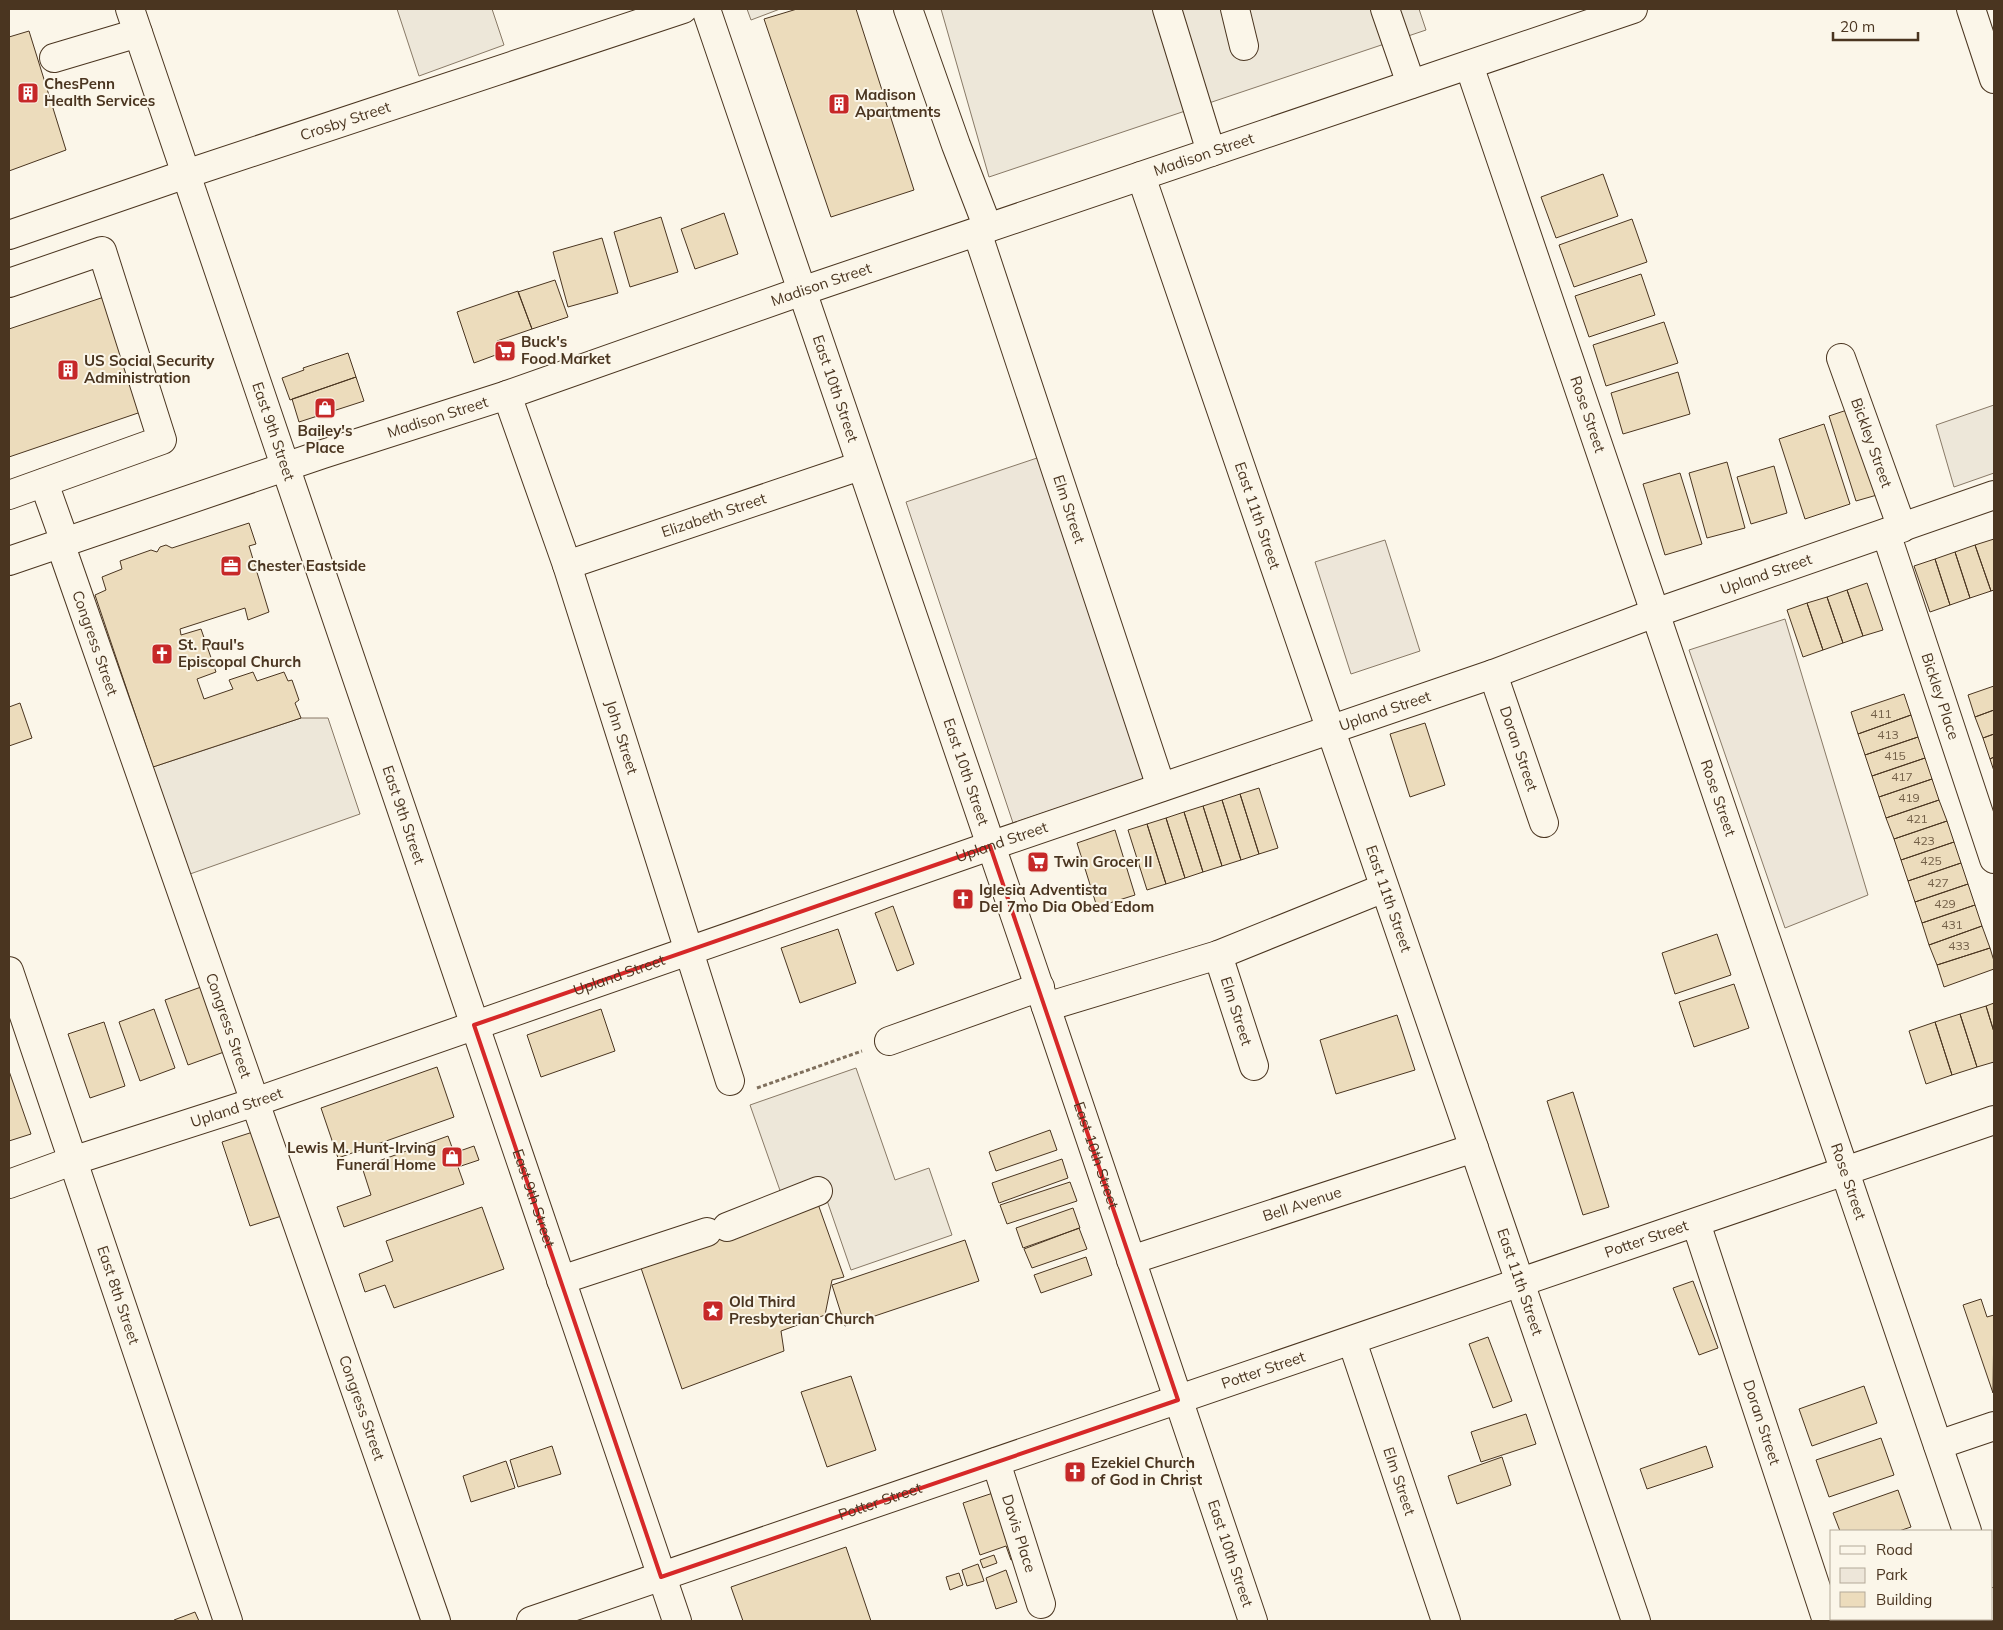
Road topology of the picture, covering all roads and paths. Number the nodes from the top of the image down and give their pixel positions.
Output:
1 (684, 9) edge
2 (706, 9) edge
3 (908, 9) edge
4 (1167, 9) edge
5 (1235, 9) edge
6 (1385, 9) edge
7 (1633, 9) edge
8 (1971, 9) edge
9 (134, 21) edge
10 (1244, 46) dead end
11 (54, 58) dead end
12 (1469, 65) junction
13 (1994, 79) edge
14 (1411, 84) junction
15 (1211, 152) junction
16 (186, 174) junction
17 (1141, 176) junction
18 (982, 230) junction
19 (9, 235) edge
20 (9, 283) edge
21 (802, 291) junction
22 (1841, 358) dead end
23 (507, 395) junction
24 (860, 466) junction
25 (285, 467) junction
26 (44, 482) junction
27 (9, 495) edge
28 (1994, 495) edge
29 (1894, 530) junction
30 (63, 542) junction
31 (9, 561) edge
32 (567, 565) junction
33 (1655, 613) junction
34 (1493, 674) junction
35 (1329, 730) junction
36 (1161, 787) junction
37 (1544, 823) dead end
38 (990, 846) junction
39 (1994, 859) edge
40 (1384, 888) junction
41 (688, 952) junction
42 (1218, 955) junction
43 (9, 971) edge
44 (1043, 997) junction
45 (474, 1025) junction
46 (889, 1041) joint
47 (1254, 1066) dead end
48 (730, 1082) joint
49 (255, 1102) junction
50 (1994, 1120) edge
51 (1474, 1148) junction
52 (72, 1160) junction
53 (1846, 1172) junction
54 (9, 1184) edge
55 (818, 1191) dead end
56 (1696, 1223) junction
57 (1131, 1260) junction
58 (561, 1280) junction
59 (1520, 1283) junction
60 (1352, 1340) junction
61 (1178, 1400) junction
62 (1994, 1426) edge
63 (1938, 1445) junction
64 (996, 1462) junction
65 (1967, 1530) edge
66 (661, 1577) junction
67 (1042, 1604) dead end
68 (228, 1621) edge
69 (436, 1621) edge
70 (531, 1621) edge
71 (676, 1621) edge
72 (1253, 1621) edge
73 (1446, 1621) edge
74 (1636, 1621) edge
75 (1827, 1621) edge

1 - 16 street, Crosby Street
2 - 21 street, East 10th Street
3 - 18 street, Elm Street
4 - 15 street
5 - 10 street
6 - 14 street
7 - 12 street, Madison Street
8 - 13 street
9 - 11 street
9 - 16 street, East 9th Street
12 - 14 street, Madison Street
12 - 33 street, Rose Street
14 - 15 street, Madison Street
15 - 17 street, Madison Street
16 - 19 street, Crosby Street
16 - 25 street, East 9th Street
17 - 18 street, Madison Street
17 - 35 street, East 11th Street
18 - 21 street, Madison Street
18 - 36 street, Elm Street
20 - 26 street
21 - 23 street, Madison Street
21 - 24 street, East 10th Street
22 - 29 street, Bickley Street
23 - 25 street, Madison Street
23 - 32 street, John Street
24 - 32 street, Elizabeth Street
24 - 38 street, East 10th Street
25 - 30 street, Madison Street
25 - 45 street, East 9th Street
26 - 27 street
26 - 30 street, Congress Street
28 - 29 street, Upland Street
29 - 33 street, Upland Street
29 - 39 street, Bickley Place
30 - 31 street, Madison Street
30 - 49 street, Congress Street
32 - 41 street, John Street
33 - 34 street, Upland Street
33 - 53 street, Rose Street
34 - 35 street, Upland Street
34 - 37 street, Doran Street
35 - 36 street, Upland Street
35 - 40 street, East 11th Street
36 - 38 street, Upland Street
38 - 41 street, Upland Street
38 - 44 street, East 10th Street
40 - 42 street
40 - 51 street, East 11th Street
41 - 45 street, Upland Street
41 - 48 street, John Street
42 - 44 street
42 - 47 street, Elm Street
43 - 52 street, East 8th Street
44 - 46 street
44 - 57 street, East 10th Street
45 - 49 street, Upland Street
45 - 58 street, East 9th Street
46 - 48 path
49 - 52 street, Upland Street
49 - 69 street, Congress Street
50 - 53 street, Potter Street
51 - 57 street, Bell Avenue
51 - 59 street, East 11th Street
52 - 54 street, Upland Street
52 - 68 street, East 8th Street
53 - 56 street, Potter Street
53 - 63 street, Rose Street
55 - 58 street
56 - 59 street, Potter Street
56 - 75 street, Doran Street
57 - 61 street, East 10th Street
58 - 66 street, East 9th Street
59 - 60 street, Potter Street
59 - 74 street, East 11th Street
60 - 61 street, Potter Street
60 - 73 street, Elm Street
61 - 64 street, Potter Street
61 - 72 street, East 10th Street
62 - 63 street
63 - 65 street, Rose Street
64 - 66 street, Potter Street
64 - 67 street, Davis Place
66 - 70 street, Potter Street
66 - 71 street, East 9th Street

